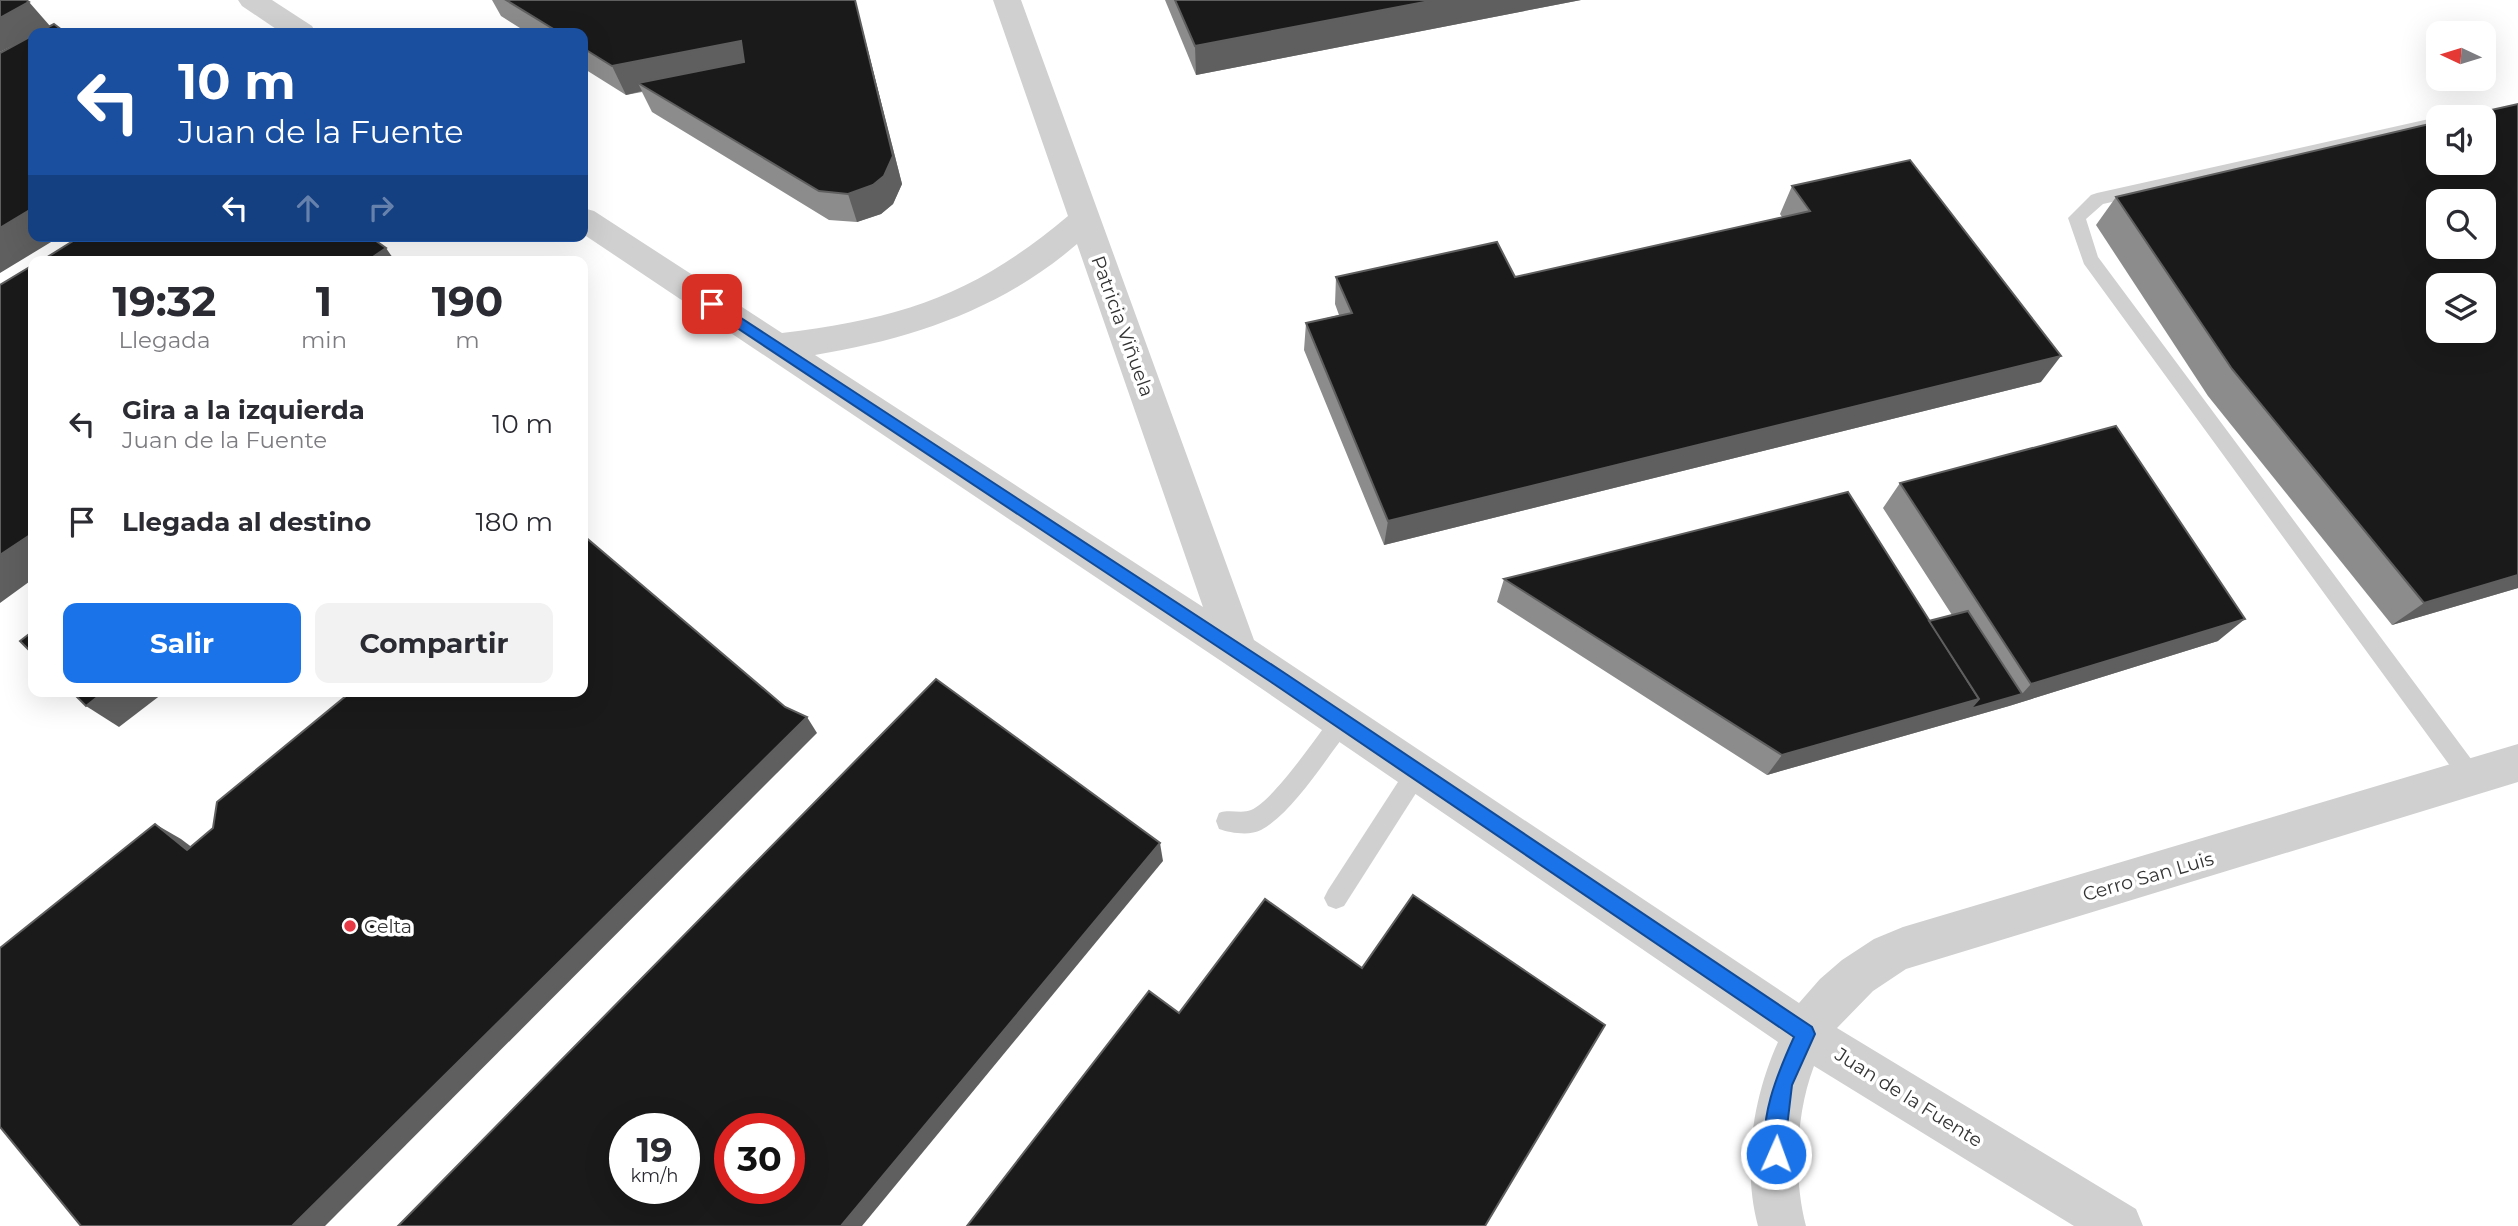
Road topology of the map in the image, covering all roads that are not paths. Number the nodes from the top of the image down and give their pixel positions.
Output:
1 (252, 0) edge
2 (1007, 0) edge
3 (294, 28) edge
4 (2426, 126) edge
5 (1085, 219) junction
6 (588, 222) edge
7 (776, 347) junction
8 (1238, 652) junction
9 (1342, 721) junction
10 (2518, 763) edge
11 (1417, 772) junction
12 (2472, 778) junction
13 (1227, 821) dead end
14 (1336, 898) dead end
15 (1805, 1034) junction
16 (1782, 1226) edge
17 (2119, 1226) edge

1 - 3 street
2 - 5 street, Patricia Viñuela
4 - 12 lane
5 - 7 street
5 - 8 street, Patricia Viñuela
6 - 7 street, Juan de la Fuente
7 - 8 street, Juan de la Fuente
8 - 9 street, Juan de la Fuente
9 - 11 street, Juan de la Fuente
9 - 13 lane
10 - 12 street, Cerro San Luis
11 - 14 lane
11 - 15 street, Juan de la Fuente
12 - 15 street, Cerro San Luis
15 - 16 street, Cerro San Luis
15 - 17 street, Juan de la Fuente

